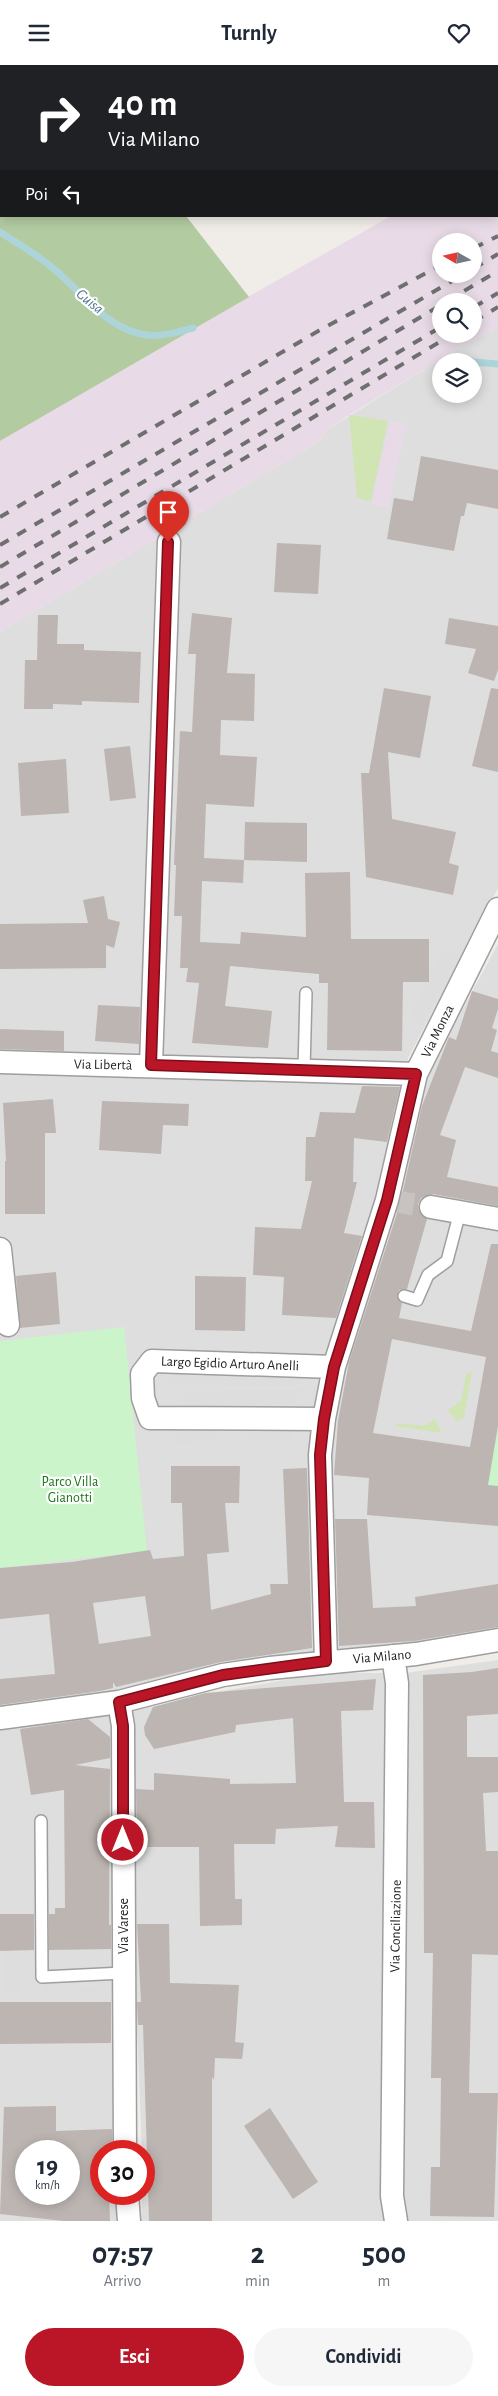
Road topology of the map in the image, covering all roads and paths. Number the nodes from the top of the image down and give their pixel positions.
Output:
1 (168, 542) dead end
2 (498, 909) edge
3 (306, 993) dead end
4 (0, 1062) edge
5 (151, 1065) junction
6 (304, 1070) junction
7 (416, 1074) junction
8 (431, 1207) tunnel mouth
9 (498, 1219) edge
10 (457, 1223) dead end
11 (0, 1249) edge
12 (404, 1296) dead end
13 (8, 1325) dead end
14 (334, 1367) junction
15 (324, 1419) junction
16 (498, 1640) edge
17 (394, 1656) junction
18 (326, 1661) junction
19 (119, 1702) junction
20 (0, 1718) edge
21 (41, 1821) dead end
22 (123, 1973) junction
23 (126, 2140) edge
24 (392, 2196) junction
25 (128, 2205) edge
26 (129, 2221) edge
27 (382, 2221) edge
28 (396, 2221) edge

1 - 5 street
2 - 7 street, Via Monza
3 - 6 lane
4 - 5 street, Via Libertà
5 - 6 street, Via Libertà
6 - 7 street, Via Libertà
7 - 14 street, Via Monza
8 - 9 street
10 - 12 lane
11 - 13 street
14 - 15 street, Via Monza
14 - 15 street, Largo Egidio Arturo Anelli
15 - 18 street, Via Monza
16 - 17 street, Via Milano
17 - 18 street, Via Milano
17 - 24 street, Via Conciliazione
18 - 19 street, Via Milano
19 - 20 street, Via Milano
19 - 22 street, Via Varese
21 - 22 lane
22 - 23 street, Via Varese
24 - 27 street, Via Conciliazione
24 - 28 street, Via Conciliazione
25 - 26 street

